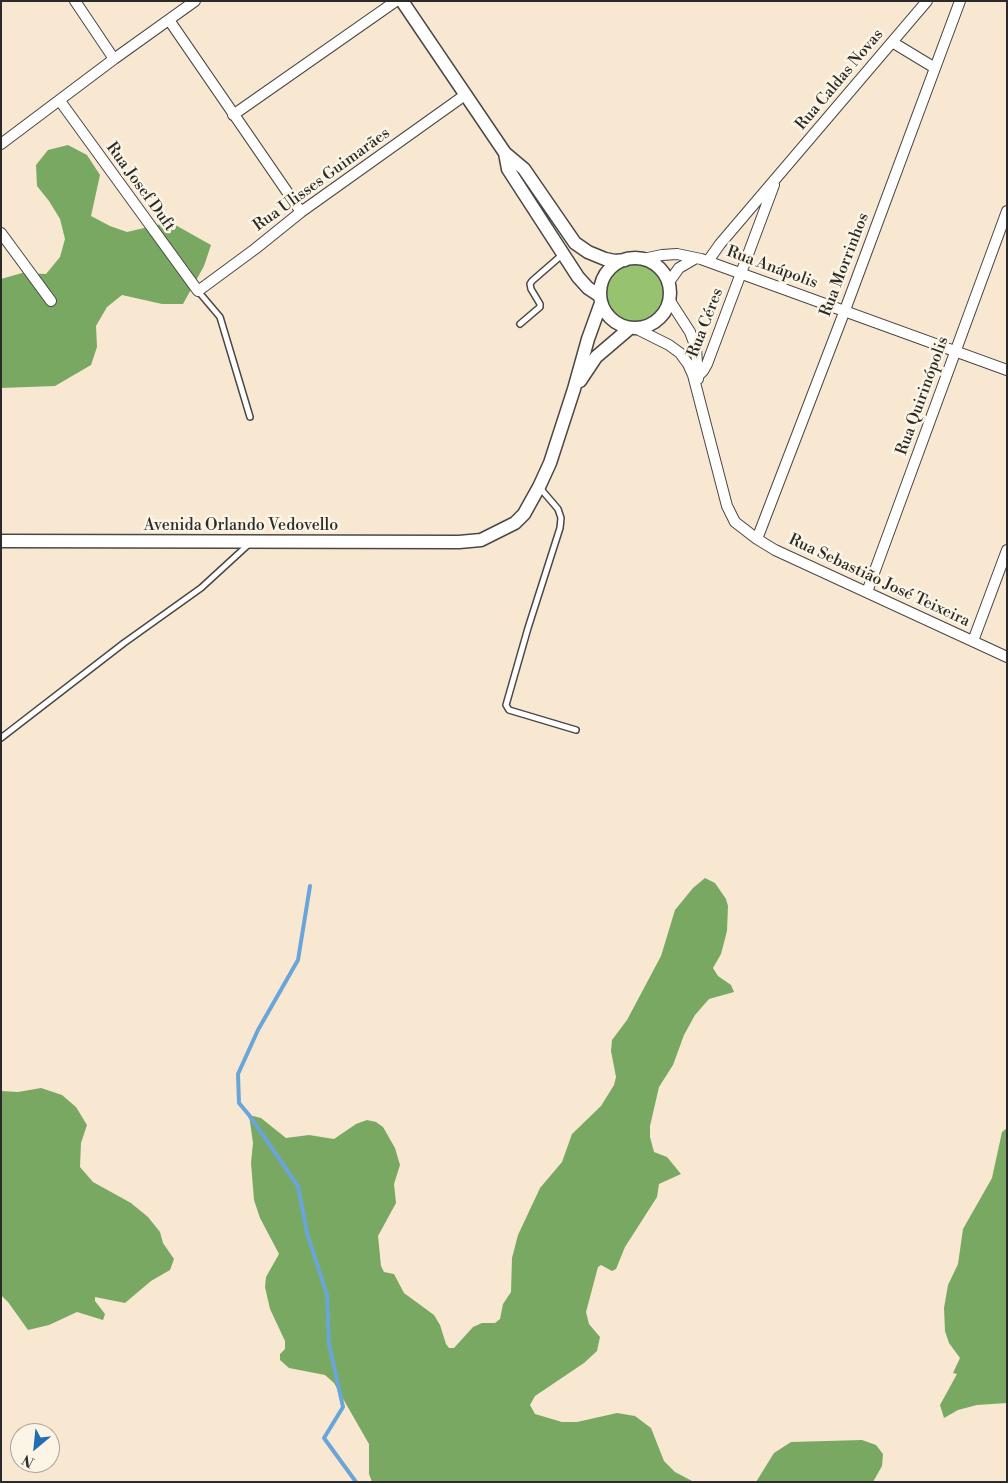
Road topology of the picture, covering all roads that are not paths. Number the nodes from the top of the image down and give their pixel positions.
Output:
1 (75, 1) edge
2 (195, 1) edge
3 (396, 1) edge
4 (402, 1) edge
5 (927, 1) edge
6 (960, 1) edge
7 (168, 20) junction
8 (892, 42) junction
9 (114, 59) junction
10 (935, 68) junction
11 (465, 95) junction
12 (60, 101) junction
13 (233, 115) junction
14 (1, 144) edge
15 (504, 153) junction
16 (776, 179) junction
17 (1007, 211) edge
18 (301, 212) junction
19 (1, 233) edge
20 (563, 254) junction
21 (696, 258) junction
22 (644, 259) junction
23 (625, 260) junction
24 (708, 261) junction
25 (741, 273) junction
26 (669, 282) junction
27 (198, 291) junction
28 (600, 299) junction
29 (51, 301) dead end
30 (670, 301) junction
31 (845, 310) junction
32 (520, 324) dead end
33 (634, 329) junction
34 (956, 350) junction
35 (1007, 370) edge
36 (695, 375) junction
37 (574, 389) junction
38 (250, 417) dead end
39 (539, 488) junction
40 (757, 539) junction
41 (1, 541) edge
42 (252, 542) junction
43 (1007, 550) edge
44 (867, 592) junction
45 (973, 641) junction
46 (1007, 657) edge
47 (576, 730) dead end
48 (1, 738) edge

1 - 9 street
2 - 7 street
3 - 13 street
4 - 11 street
5 - 8 street, Rua Caldas Novas
6 - 10 street, Rua Morrinhos
7 - 9 street
7 - 13 street
8 - 10 street
8 - 16 street, Rua Caldas Novas
9 - 12 street
10 - 31 street, Rua Morrinhos
11 - 15 street
11 - 18 street, Rua Ulisses Guimarães
12 - 14 street
12 - 27 street, Rua Josef Duft
13 - 18 street
15 - 20 street
15 - 23 street
16 - 24 street, Rua Caldas Novas
16 - 25 street, Rua Caldas Novas
17 - 34 street, Rua Quirinópolis
18 - 27 street, Rua Ulisses Guimarães
19 - 29 street
20 - 28 street
20 - 32 lane
21 - 22 street, Rua Anápolis
21 - 24 street, Rua Anápolis
21 - 26 street
22 - 23 street
22 - 26 street
23 - 28 street
24 - 25 street, Rua Anápolis
25 - 31 street, Rua Anápolis
25 - 36 street, Rua Céres
26 - 30 street
27 - 38 lane
28 - 33 street
28 - 37 street
30 - 33 street
30 - 36 street
31 - 34 street, Rua Anápolis
31 - 40 street, Rua Morrinhos
33 - 36 street
33 - 37 street
34 - 35 street, Rua Anápolis
34 - 44 street, Rua Quirinópolis
36 - 40 street, Rua Sebastião José Teixeira
37 - 39 street
39 - 42 street, Avenida Orlando Vedovello
39 - 47 lane
40 - 44 street, Rua Sebastião José Teixeira
41 - 42 street, Avenida Orlando Vedovello
42 - 48 lane
43 - 45 street
44 - 45 street, Rua Sebastião José Teixeira
45 - 46 street, Rua Sebastião José Teixeira

